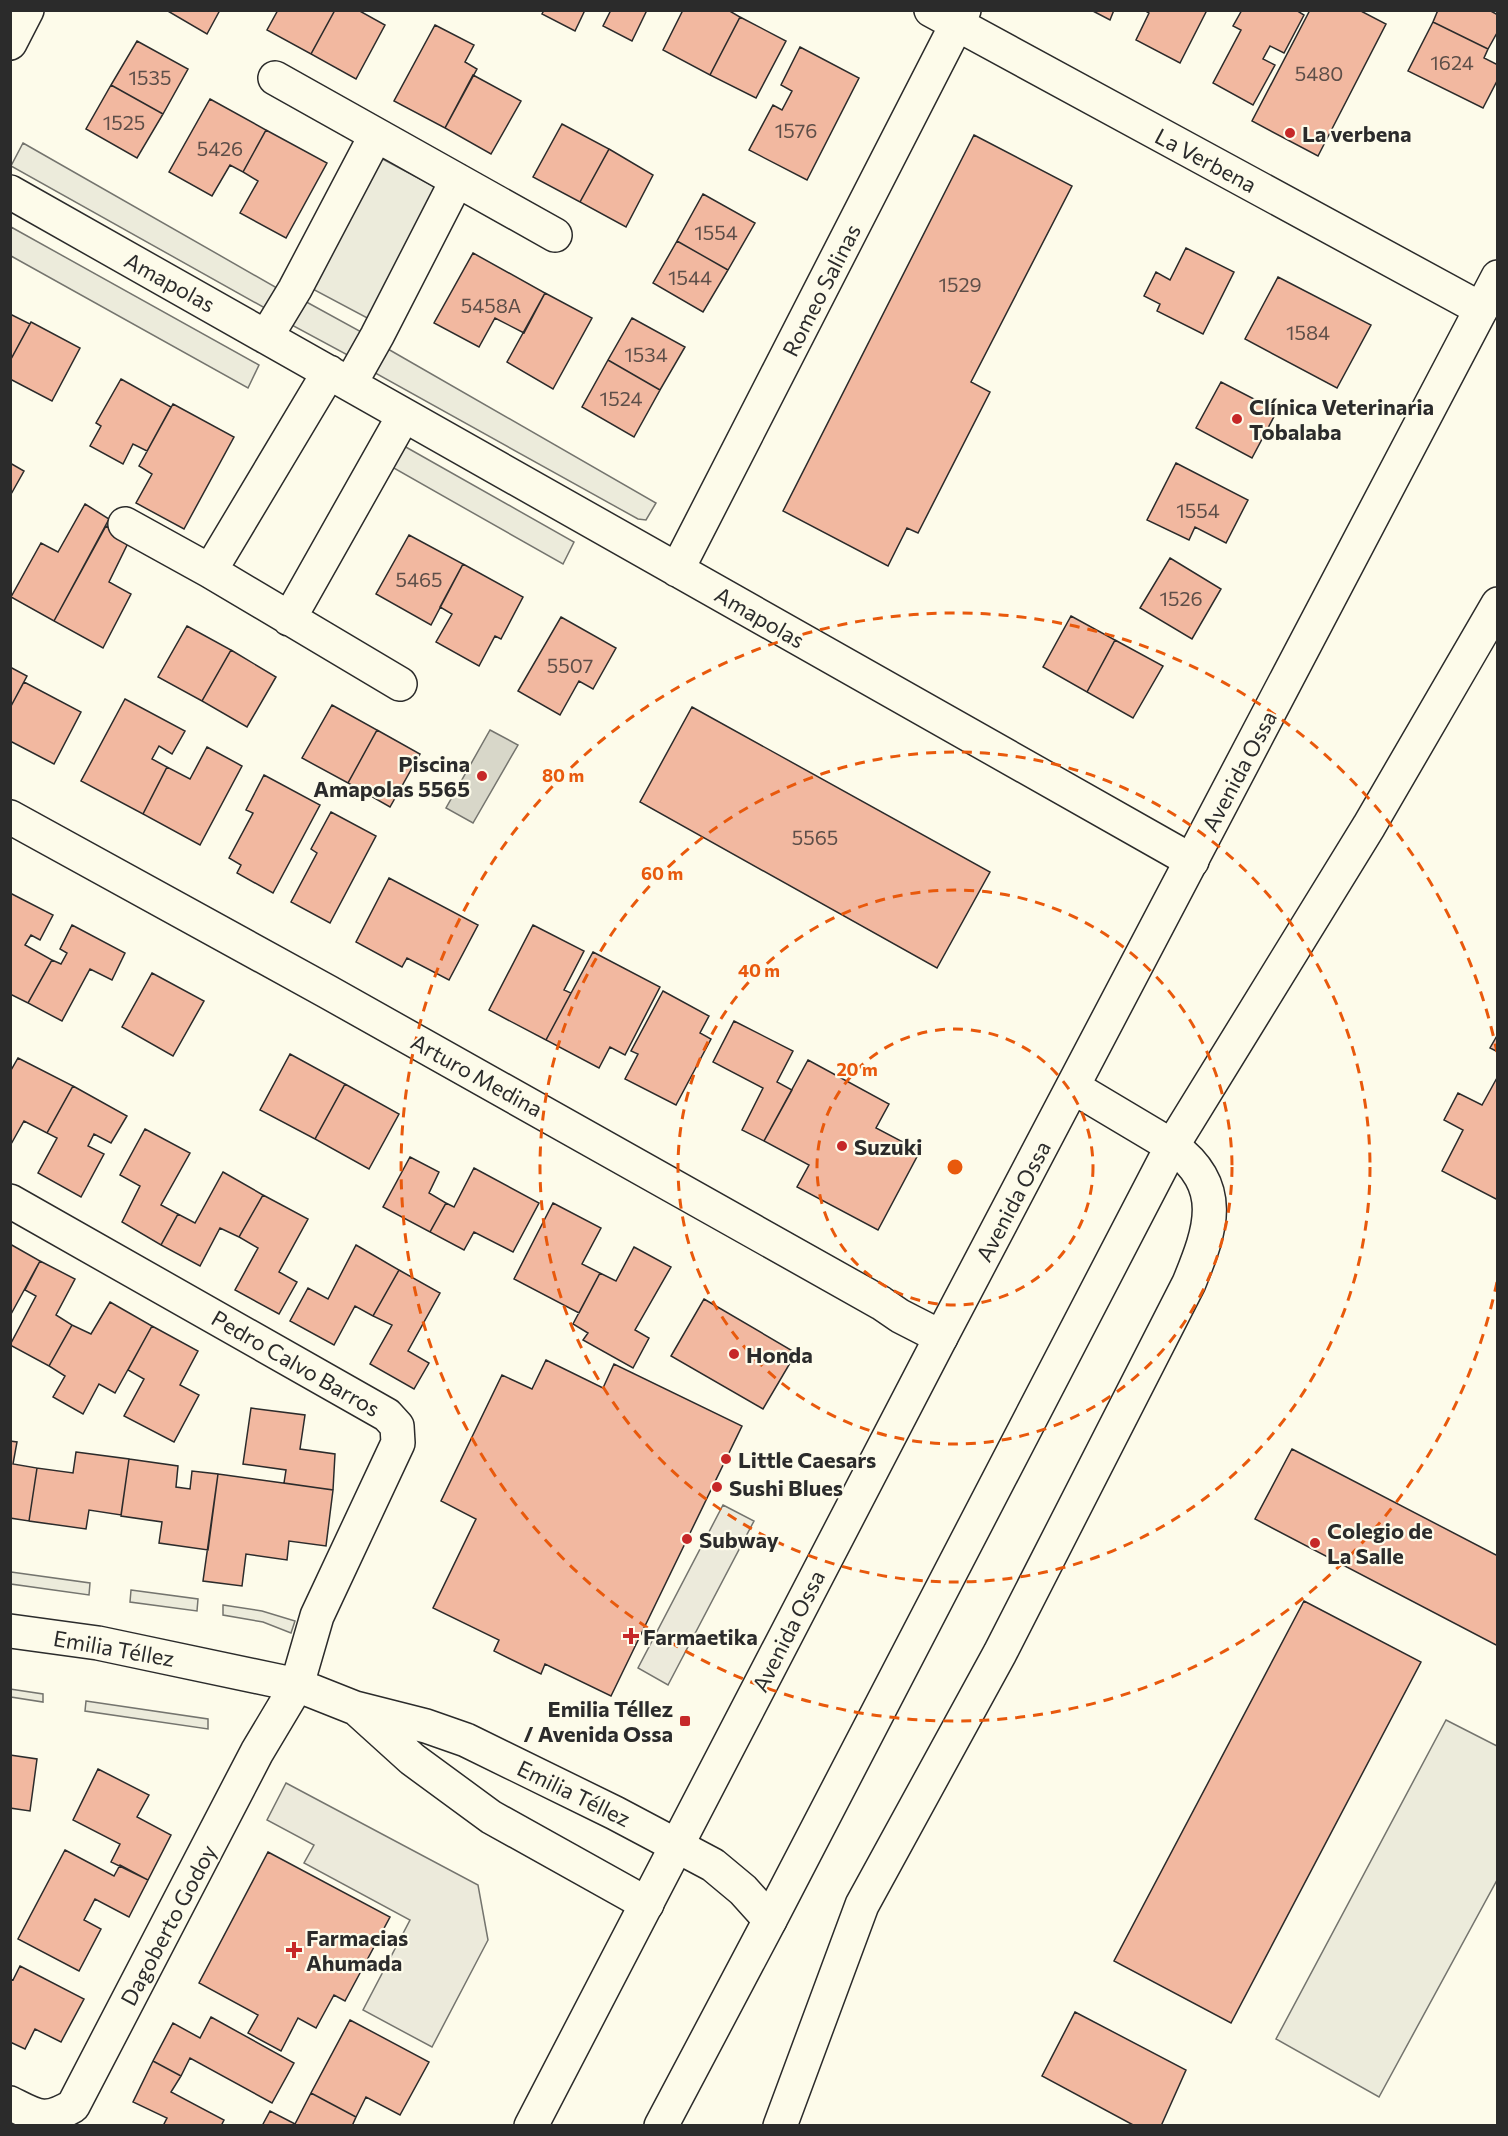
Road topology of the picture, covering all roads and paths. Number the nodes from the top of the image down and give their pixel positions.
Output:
1 (27, 10) edge
2 (951, 15) edge
3 (10, 43) edge
4 (275, 78) dead end
5 (376, 135) junction
6 (457, 180) junction
7 (10, 192) edge
8 (555, 236) dead end
9 (1497, 277) edge
10 (1481, 309) junction
11 (266, 337) junction
12 (339, 378) junction
13 (404, 415) junction
14 (125, 524) dead end
15 (677, 570) junction
16 (210, 571) junction
17 (1497, 604) edge
18 (289, 619) junction
19 (400, 684) dead end
20 (10, 817) edge
21 (1192, 861) junction
22 (1073, 1087) junction
23 (1172, 1146) junction
24 (10, 1201) edge
25 (941, 1336) junction
26 (10, 1631) edge
27 (297, 1686) junction
28 (355, 1708) junction
29 (678, 1845) junction
30 (647, 1904) junction
31 (770, 1920) junction
32 (10, 2103) edge
33 (531, 2126) edge
34 (661, 2126) edge
35 (780, 2126) edge

1 - 3 street
2 - 10 street, La Verbena
2 - 15 street, Romeo Salinas
4 - 5 street
5 - 6 street
5 - 11 street
6 - 8 street
6 - 12 street
7 - 11 street, Amapolas
9 - 10 street, Avenida Ossa
10 - 21 street, Avenida Ossa
11 - 12 street, Amapolas
12 - 13 street, Amapolas
12 - 16 street
13 - 15 street, Amapolas
13 - 18 street
14 - 16 street
15 - 21 street, Amapolas
16 - 18 street
17 - 23 street
18 - 19 street
20 - 25 street, Arturo Medina
21 - 22 street, Avenida Ossa
22 - 23 street
22 - 25 street, Avenida Ossa
23 - 31 street
23 - 35 street
24 - 27 street, Pedro Calvo Barros
25 - 29 street, Avenida Ossa
26 - 27 street, Emilia Téllez
27 - 28 street, Emilia Téllez
27 - 32 street, Dagoberto Godoy
28 - 29 street, Emilia Téllez
28 - 30 street, Emilia Téllez
29 - 30 street, Avenida Ossa
29 - 31 street, Emilia Téllez
30 - 33 street, Avenida Ossa
31 - 34 street

